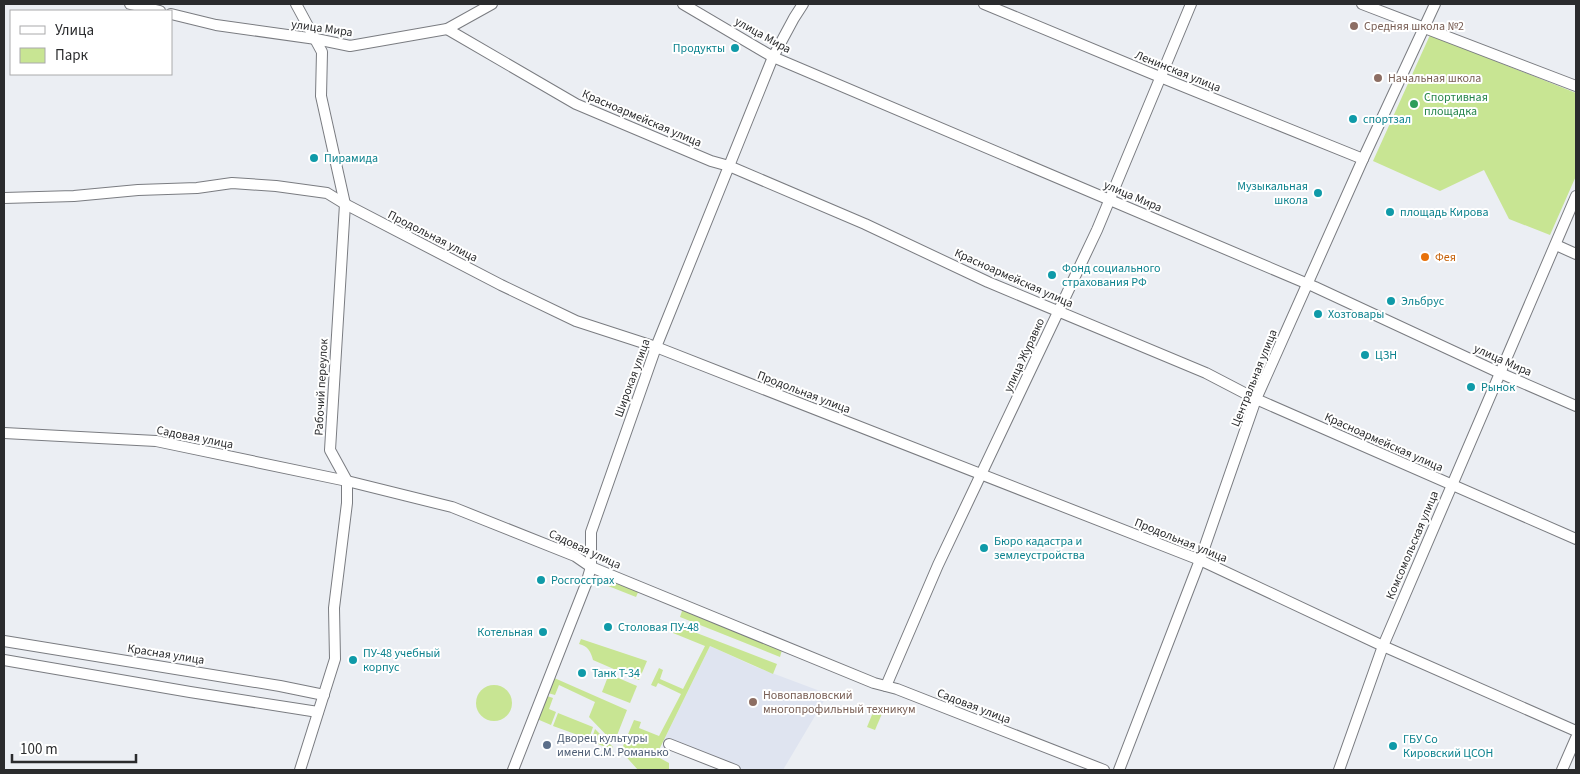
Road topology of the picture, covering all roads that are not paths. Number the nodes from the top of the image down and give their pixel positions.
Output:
1 (130, 4) edge
2 (296, 4) edge
3 (492, 4) edge
4 (683, 4) edge
5 (803, 4) edge
6 (984, 4) edge
7 (1191, 4) edge
8 (1362, 4) edge
9 (1435, 4) edge
10 (156, 10) edge
11 (172, 14) edge
12 (1424, 26) junction
13 (447, 29) junction
14 (316, 39) junction
15 (773, 56) junction
16 (1160, 77) junction
17 (1576, 86) edge
18 (1363, 159) junction
19 (728, 166) junction
20 (1576, 196) edge
21 (4, 198) edge
22 (1109, 200) junction
23 (345, 204) junction
24 (1556, 244) junction
25 (1576, 254) edge
26 (1307, 283) junction
27 (1058, 311) junction
28 (656, 347) junction
29 (1500, 373) junction
30 (1256, 399) junction
31 (1576, 406) edge
32 (4, 433) edge
33 (981, 474) junction
34 (348, 482) junction
35 (1451, 485) junction
36 (1576, 539) edge
37 (1200, 560) junction
38 (591, 567) junction
39 (4, 641) edge
40 (1383, 646) junction
41 (4, 660) edge
42 (886, 686) junction
43 (324, 695) junction
44 (318, 712) junction
45 (1576, 731) edge
46 (1576, 738) edge
47 (670, 744) dead end
48 (300, 770) edge
49 (513, 770) edge
50 (735, 770) edge
51 (1104, 770) edge
52 (1119, 770) edge
53 (1339, 770) edge
54 (1562, 770) edge

1 - 10 street
2 - 14 street, Рабочий переулок
3 - 13 street, улица Мира
4 - 15 street, улица Мира
5 - 15 street, Широкая улица
6 - 16 street, Ленинская улица
7 - 16 street, улица Журавко
8 - 12 street
9 - 12 street, Центральная улица
11 - 14 street, улица Мира
12 - 17 street
12 - 18 street, Центральная улица
13 - 14 street, улица Мира
13 - 19 street, Красноармейская улица
14 - 23 street, Рабочий переулок
15 - 19 street, Широкая улица
15 - 22 street, улица Мира
16 - 18 street, Ленинская улица
16 - 22 street, улица Журавко
18 - 26 street, Центральная улица
19 - 27 street, Красноармейская улица
19 - 28 street, Широкая улица
20 - 24 street, Комсомольская улица
21 - 23 street, Продольная улица
22 - 26 street, улица Мира
22 - 27 street, улица Журавко
23 - 28 street, Продольная улица
23 - 34 street, Рабочий переулок
24 - 25 street
24 - 29 street, Комсомольская улица
26 - 29 street, улица Мира
26 - 30 street, Центральная улица
27 - 30 street, Красноармейская улица
27 - 33 street, улица Журавко
28 - 33 street, Продольная улица
28 - 38 street, Широкая улица
29 - 31 street, улица Мира
29 - 35 street, Комсомольская улица
30 - 35 street, Красноармейская улица
30 - 37 street, Центральная улица
32 - 34 street, Садовая улица
33 - 37 street, Продольная улица
33 - 42 street, улица Журавко
34 - 38 street, Садовая улица
34 - 43 street
35 - 36 street, Красноармейская улица
35 - 40 street, Комсомольская улица
37 - 40 street, Продольная улица
37 - 52 street, Центральная улица
38 - 42 street, Садовая улица
38 - 49 street, Широкая улица
39 - 43 street, Красная улица
40 - 45 street, Продольная улица
40 - 53 street, Комсомольская улица
41 - 44 street
42 - 51 street, Садовая улица
43 - 44 street
44 - 48 street
46 - 54 street
47 - 50 street

